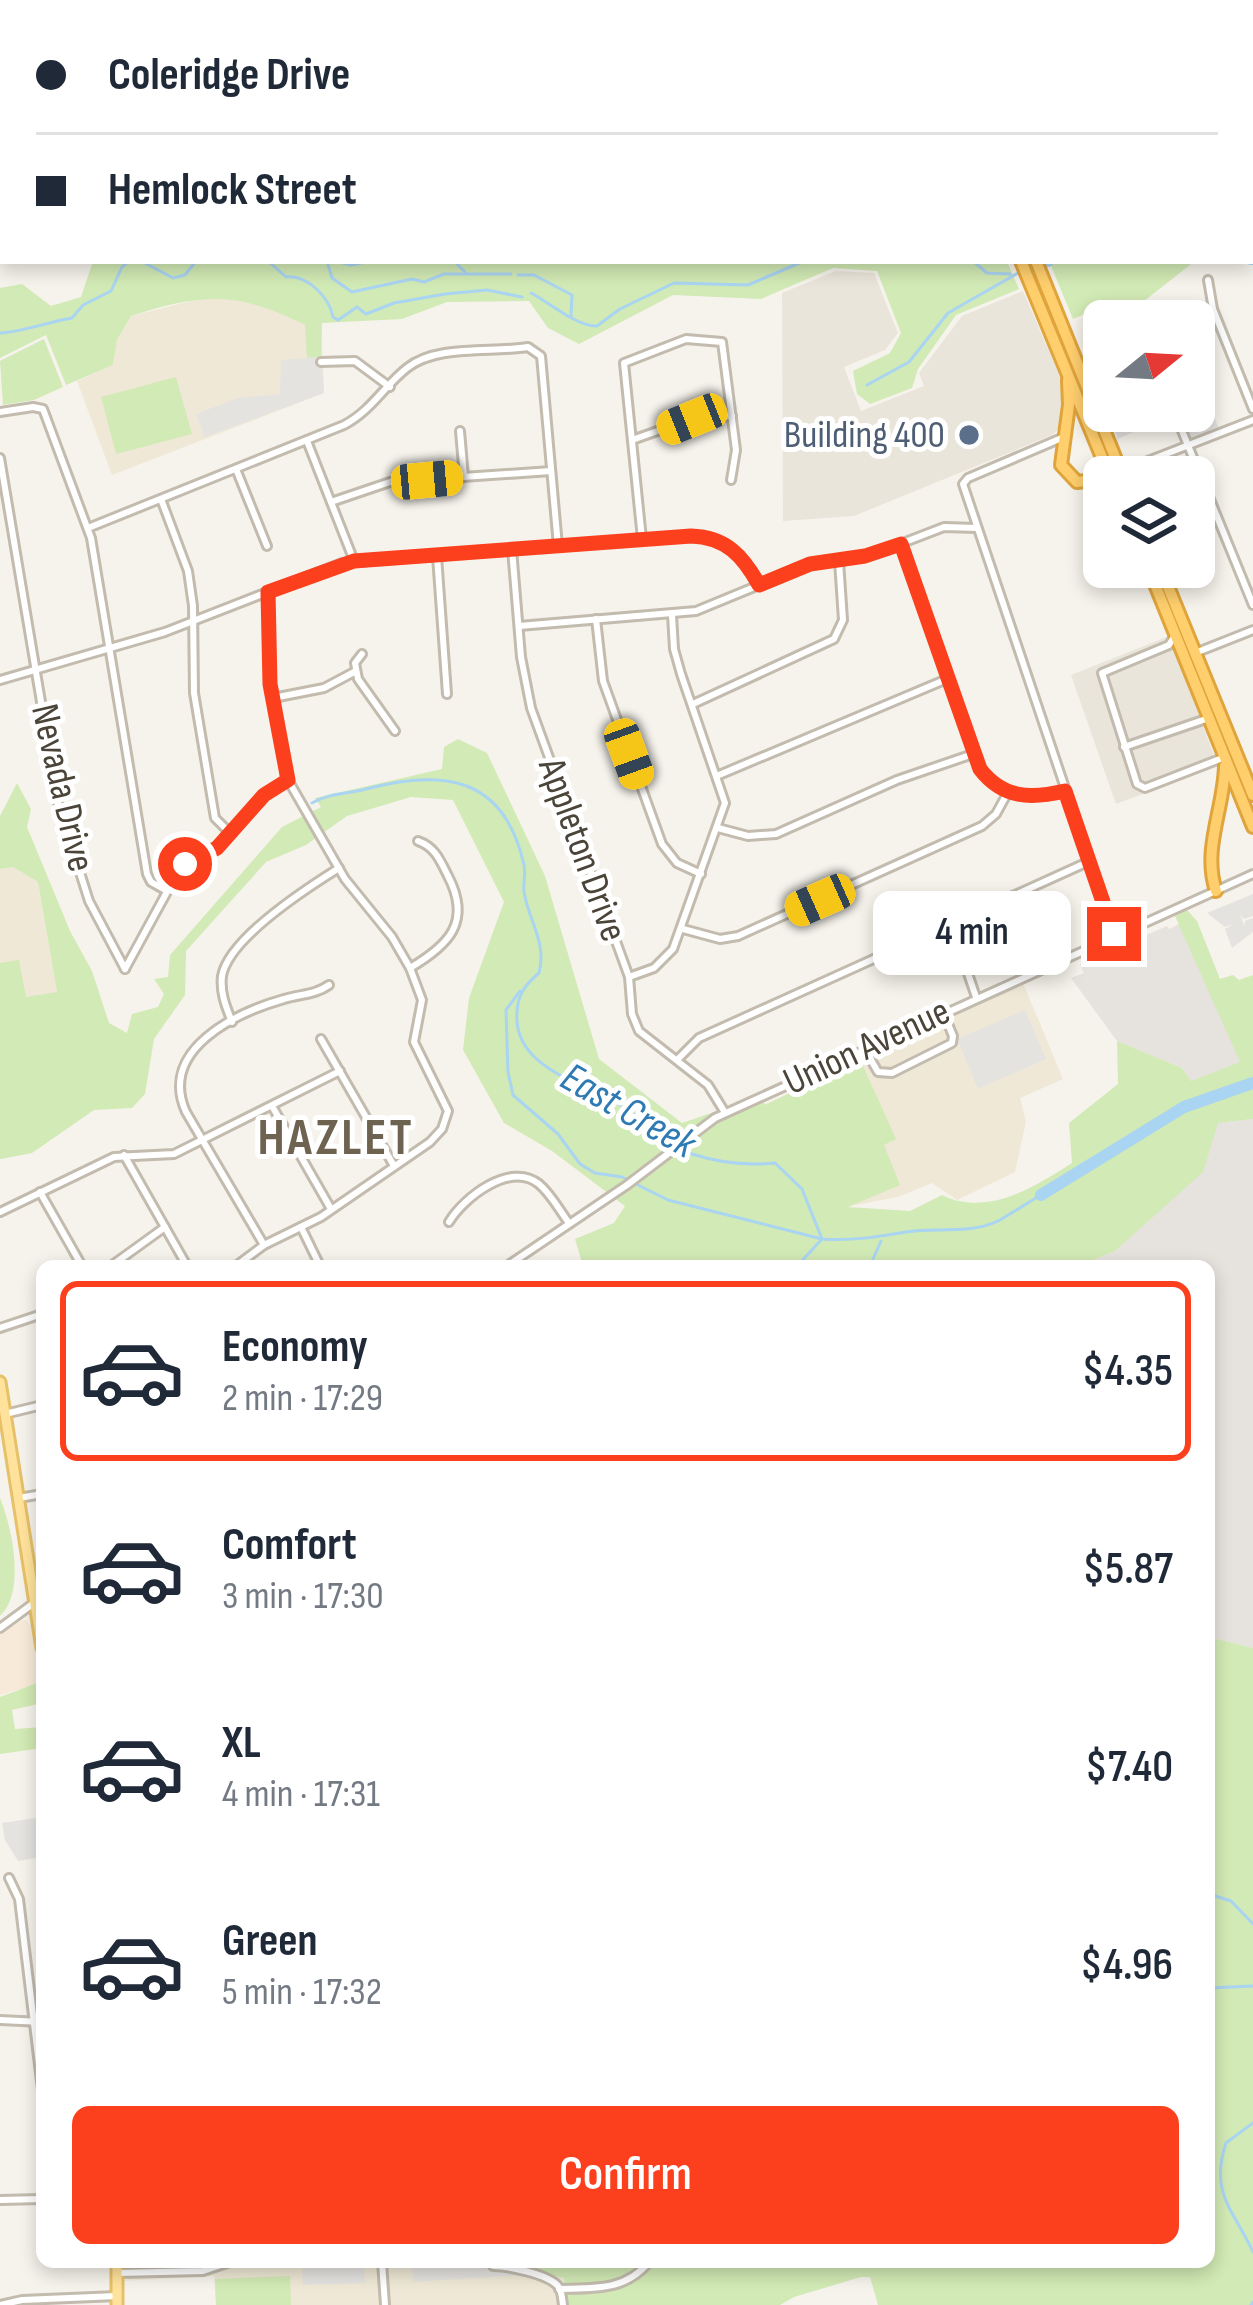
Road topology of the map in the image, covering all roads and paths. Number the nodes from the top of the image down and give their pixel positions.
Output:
1 (1024, 264) edge
2 (1036, 264) edge
3 (1037, 280) junction
4 (1208, 280) dead end
5 (321, 362) dead end
6 (1066, 365) junction
7 (390, 387) junction
8 (1253, 409) edge
9 (0, 412) edge
10 (733, 416) junction
11 (1253, 420) edge
12 (460, 431) dead end
13 (1182, 432) edge
14 (1064, 437) junction
15 (632, 440) junction
16 (307, 441) junction
17 (1188, 446) junction
18 (1031, 452) junction
19 (1060, 456) junction
20 (1105, 456) edge
21 (1105, 456) edge
22 (1163, 456) edge
23 (0, 458) edge
24 (236, 469) junction
25 (551, 471) junction
26 (464, 477) junction
27 (731, 480) dead end
28 (1083, 481) edge
29 (161, 499) junction
30 (332, 502) junction
31 (88, 528) junction
32 (977, 528) junction
33 (642, 539) junction
34 (901, 544) junction
35 (266, 546) dead end
36 (558, 546) junction
37 (512, 549) junction
38 (437, 556) junction
39 (354, 561) junction
40 (839, 561) junction
41 (759, 585) junction
42 (1157, 588) edge
43 (1168, 588) edge
44 (268, 592) junction
45 (1253, 604) edge
46 (672, 615) junction
47 (596, 619) junction
48 (194, 621) junction
49 (519, 626) junction
50 (1174, 630) junction
51 (1253, 630) edge
52 (109, 648) junction
53 (362, 654) dead end
54 (1194, 654) junction
55 (35, 670) junction
56 (356, 670) junction
57 (947, 679) junction
58 (0, 680) edge
59 (447, 694) dead end
60 (273, 698) junction
61 (693, 704) junction
62 (1209, 718) junction
63 (395, 731) dead end
64 (1124, 747) junction
65 (973, 754) junction
66 (1226, 757) junction
67 (718, 776) junction
68 (288, 780) junction
69 (1065, 791) junction
70 (1008, 793) junction
71 (1253, 795) edge
72 (1253, 827) edge
73 (718, 828) junction
74 (230, 833) junction
75 (418, 841) dead end
76 (1090, 861) junction
77 (339, 868) junction
78 (701, 874) junction
79 (1253, 874) edge
80 (166, 891) junction
81 (1216, 891) junction
82 (951, 924) junction
83 (682, 929) junction
84 (1114, 934) junction
85 (410, 968) junction
86 (628, 977) junction
87 (329, 985) dead end
88 (976, 997) junction
89 (943, 1012) junction
90 (232, 1022) junction
91 (321, 1039) dead end
92 (864, 1048) junction
93 (678, 1060) junction
94 (340, 1071) junction
95 (272, 1106) junction
96 (725, 1113) junction
97 (203, 1141) junction
98 (124, 1155) junction
99 (394, 1166) junction
100 (40, 1192) junction
101 (331, 1209) junction
102 (0, 1212) edge
103 (449, 1222) dead end
104 (570, 1225) junction
105 (165, 1227) junction
106 (301, 1227) junction
107 (264, 1245) junction
108 (79, 1260) edge
109 (119, 1260) edge
110 (184, 1260) edge
111 (244, 1260) edge
112 (317, 1260) edge
113 (516, 1260) edge
114 (36, 1316) edge
115 (0, 1328) edge
116 (0, 1382) edge
117 (36, 1406) edge
118 (5, 1414) junction
119 (36, 1495) edge
120 (19, 1498) junction
121 (36, 1589) edge
122 (36, 1601) edge
123 (0, 1628) edge
124 (9, 1878) dead end
125 (36, 2015) edge
126 (0, 2020) edge
127 (36, 2022) edge
128 (36, 2199) edge
129 (1, 2200) edge
130 (117, 2268) edge
131 (146, 2268) edge
132 (210, 2268) edge
133 (382, 2268) edge
134 (518, 2268) edge
135 (644, 2268) edge
136 (560, 2288) junction
137 (117, 2300) edge
138 (54, 2301) edge
139 (0, 2305) edge
140 (385, 2305) edge
141 (562, 2305) edge

1 - 3 highway
2 - 3 highway
3 - 6 highway
3 - 20 highway
4 - 8 street
5 - 7 street
6 - 14 highway
6 - 21 highway
7 - 16 street
7 - 25 street
9 - 31 street
10 - 15 street
10 - 15 street
10 - 27 street
11 - 17 street
12 - 26 street
13 - 17 street
14 - 18 street
14 - 19 highway
15 - 33 street
16 - 24 street
16 - 30 street
17 - 22 street
17 - 45 street
18 - 19 street
18 - 32 street
19 - 28 highway
23 - 55 street, Nevada Drive
24 - 29 street
24 - 35 street
25 - 26 street
25 - 36 street
26 - 30 street
29 - 31 street
29 - 48 street
30 - 39 street
31 - 52 street
32 - 34 street
32 - 69 street
33 - 36 street
33 - 41 street
34 - 40 street
34 - 57 street
36 - 37 street
37 - 38 street
37 - 49 street, Appleton Drive
38 - 39 street
38 - 59 street
39 - 44 street
40 - 41 street
40 - 61 street
41 - 46 street
42 - 50 highway
43 - 54 highway
44 - 48 street
44 - 60 street
46 - 47 street
46 - 61 street
47 - 49 street
47 - 78 street
48 - 52 street
48 - 74 street
49 - 86 street, Appleton Drive
50 - 62 highway
50 - 64 street
51 - 54 street
52 - 55 street
52 - 80 street
53 - 56 street
54 - 71 highway
55 - 58 street
55 - 80 street, Nevada Drive
56 - 60 street
56 - 63 street
57 - 65 street
57 - 67 street
60 - 68 street
61 - 67 street
62 - 64 street
62 - 66 highway
64 - 66 street
65 - 70 street
65 - 73 street
66 - 72 highway
66 - 81 highway
67 - 73 street
68 - 74 street
68 - 77 street
69 - 70 street
69 - 76 street
70 - 83 street
73 - 78 street
74 - 80 street
75 - 85 street
76 - 82 street
76 - 84 street
77 - 85 street
77 - 90 street
78 - 83 street
79 - 81 street, Union Avenue
81 - 84 street, Union Avenue
82 - 88 street
82 - 93 street
83 - 86 street
84 - 88 street, Union Avenue
85 - 99 street
86 - 93 street, Appleton Drive
87 - 90 street
88 - 89 street, Union Avenue
89 - 92 street, Union Avenue
89 - 92 street
90 - 97 street
91 - 94 street
92 - 96 street, Union Avenue
93 - 96 street, Appleton Drive
94 - 95 street
94 - 99 street
95 - 97 street
95 - 101 street
96 - 104 street, Union Avenue
97 - 98 street
97 - 107 street
98 - 100 street
98 - 105 street
99 - 101 street
100 - 102 street
100 - 108 street
101 - 106 street
103 - 104 street
104 - 113 street, Union Avenue
105 - 109 street
105 - 110 street
106 - 107 street
106 - 112 street
107 - 111 street
114 - 115 street
116 - 118 main road
117 - 118 street
118 - 120 main road
119 - 120 street
120 - 121 main road
122 - 123 street
124 - 125 street
126 - 127 street
128 - 129 street
130 - 137 main road
131 - 132 street
133 - 140 street
134 - 136 street
135 - 136 street
136 - 141 street
137 - 138 street
138 - 139 street

